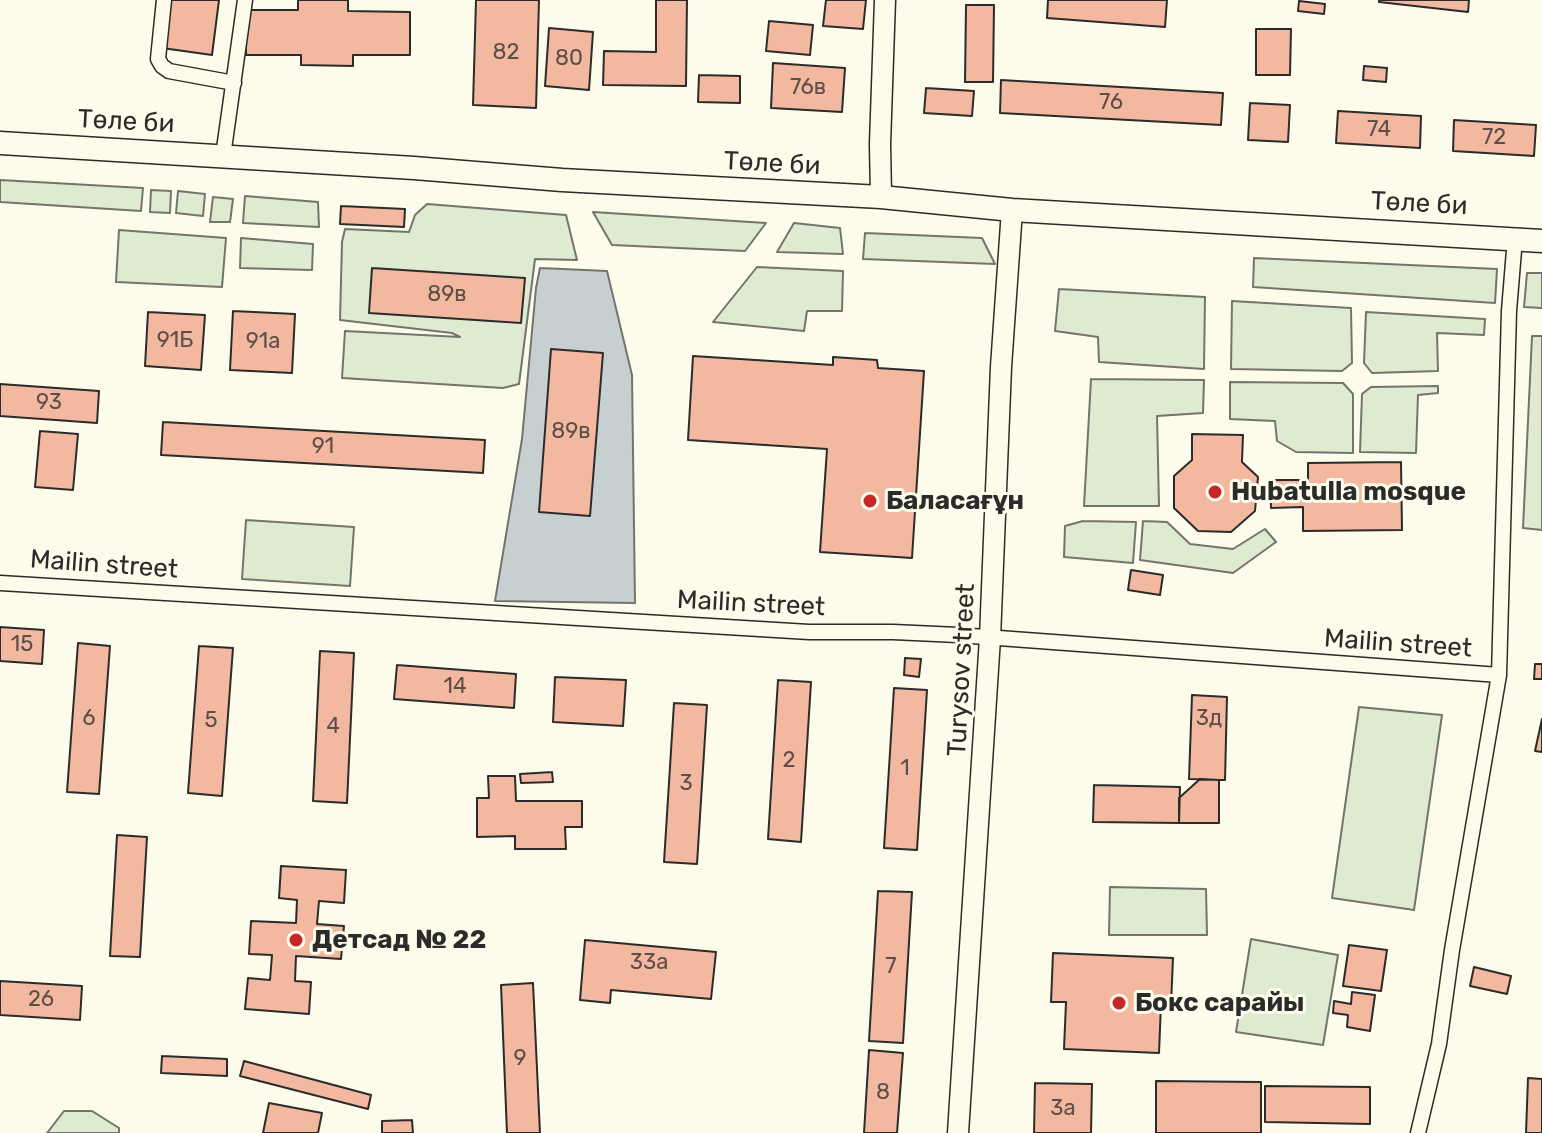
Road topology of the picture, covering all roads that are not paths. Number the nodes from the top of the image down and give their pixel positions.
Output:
1 (164, 0) edge
2 (245, 0) edge
3 (885, 0) edge
4 (234, 83) junction
5 (0, 143) edge
6 (223, 156) junction
7 (881, 197) junction
8 (1012, 210) junction
9 (1515, 238) junction
10 (1542, 241) edge
11 (0, 583) edge
12 (990, 638) junction
13 (1499, 675) junction
14 (958, 1133) edge
15 (1418, 1133) edge

1 - 4 street
2 - 4 street
3 - 7 main road
4 - 6 street
5 - 6 main road, Төле би
6 - 7 main road, Төле би
7 - 8 main road, Төле би
8 - 9 main road, Төле би
8 - 12 main road, Turysov street
9 - 10 main road, Төле би
9 - 13 street
11 - 12 street, Mailin street
12 - 13 street, Mailin street
12 - 14 main road, Turysov street
13 - 15 street

